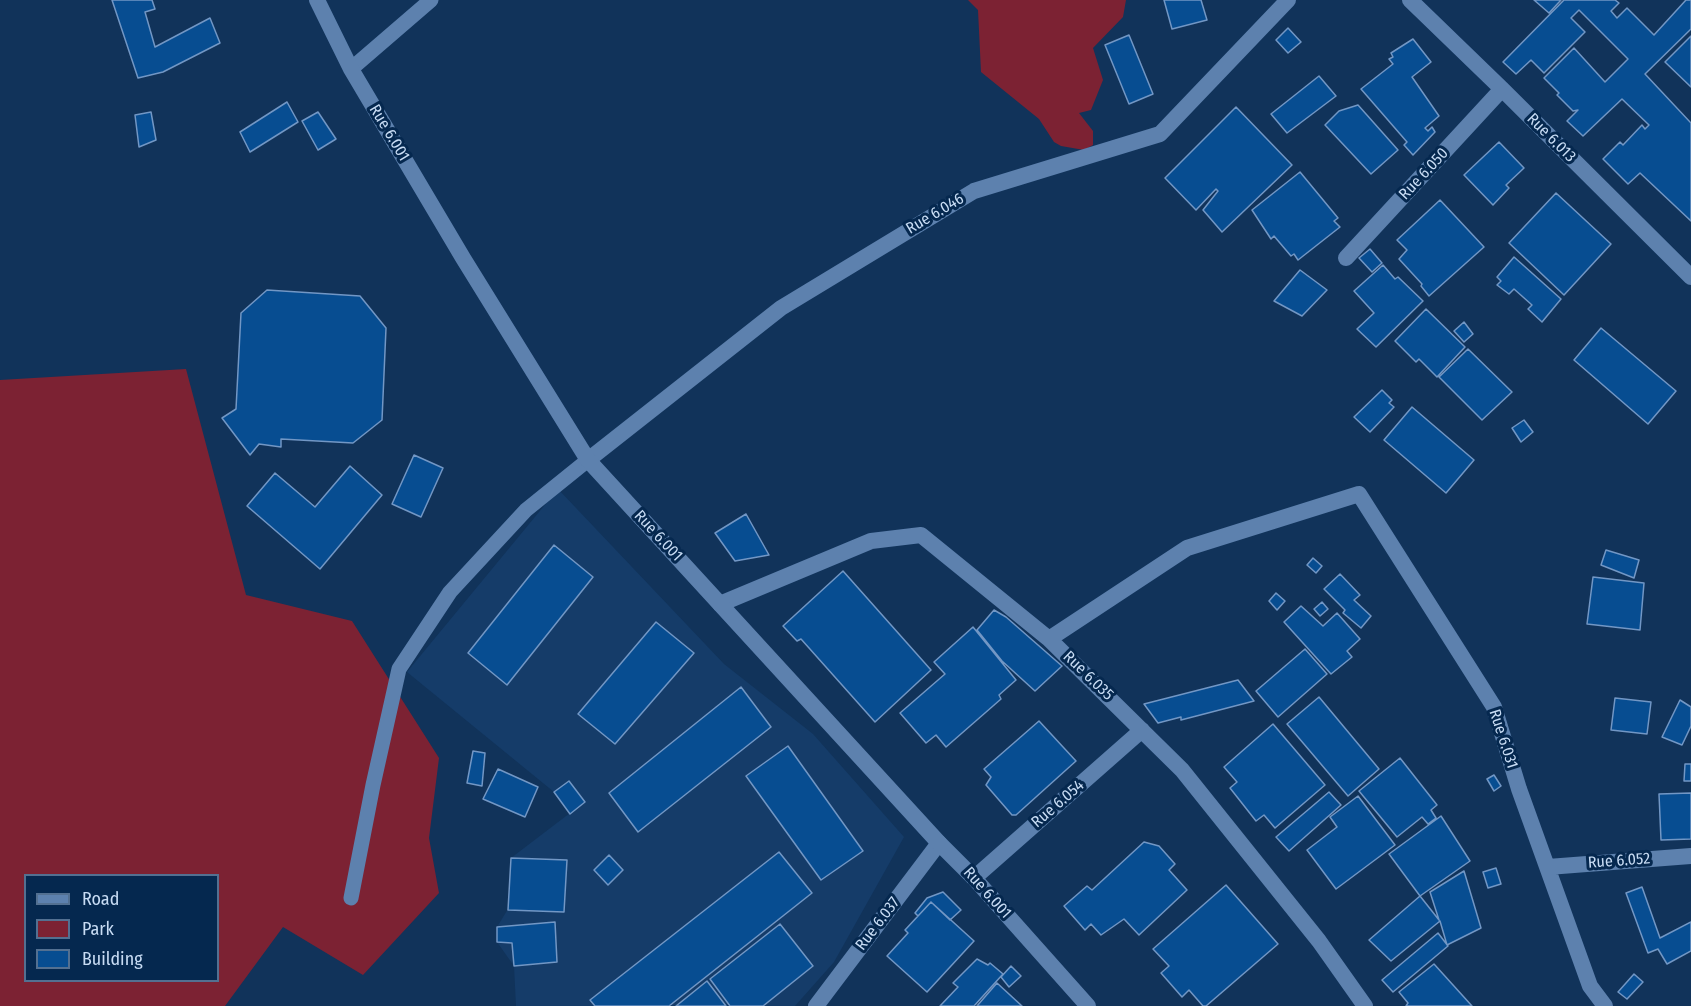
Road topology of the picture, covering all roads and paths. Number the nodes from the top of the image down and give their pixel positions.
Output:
1 (317, 0) edge
2 (431, 0) edge
3 (1288, 0) edge
4 (1410, 0) edge
5 (351, 69) junction
6 (1502, 89) junction
7 (1346, 258) dead end
8 (1691, 276) edge
9 (588, 460) junction
10 (720, 604) junction
11 (1049, 639) junction
12 (1142, 730) junction
13 (939, 843) junction
14 (1691, 856) edge
15 (1548, 867) junction
16 (974, 878) junction
17 (351, 898) dead end
18 (816, 1006) edge
19 (1088, 1006) edge
20 (1365, 1006) edge
21 (1605, 1006) edge

1 - 5 street, Rue 6.001
2 - 5 lane
3 - 9 street, Rue 6.046
4 - 6 street, Rue 6.013
5 - 9 street, Rue 6.001
6 - 7 street, Rue 6.050
6 - 8 street, Rue 6.013
9 - 10 street, Rue 6.001
9 - 17 lane
10 - 11 street, Rue 6.035
10 - 13 street, Rue 6.001
11 - 12 street, Rue 6.035
11 - 15 street, Rue 6.031
12 - 16 street, Rue 6.054
12 - 20 street, Rue 6.035
13 - 16 street, Rue 6.001
13 - 18 street, Rue 6.037
14 - 15 street, Rue 6.052
15 - 21 street, Rue 6.031
16 - 19 street, Rue 6.001

